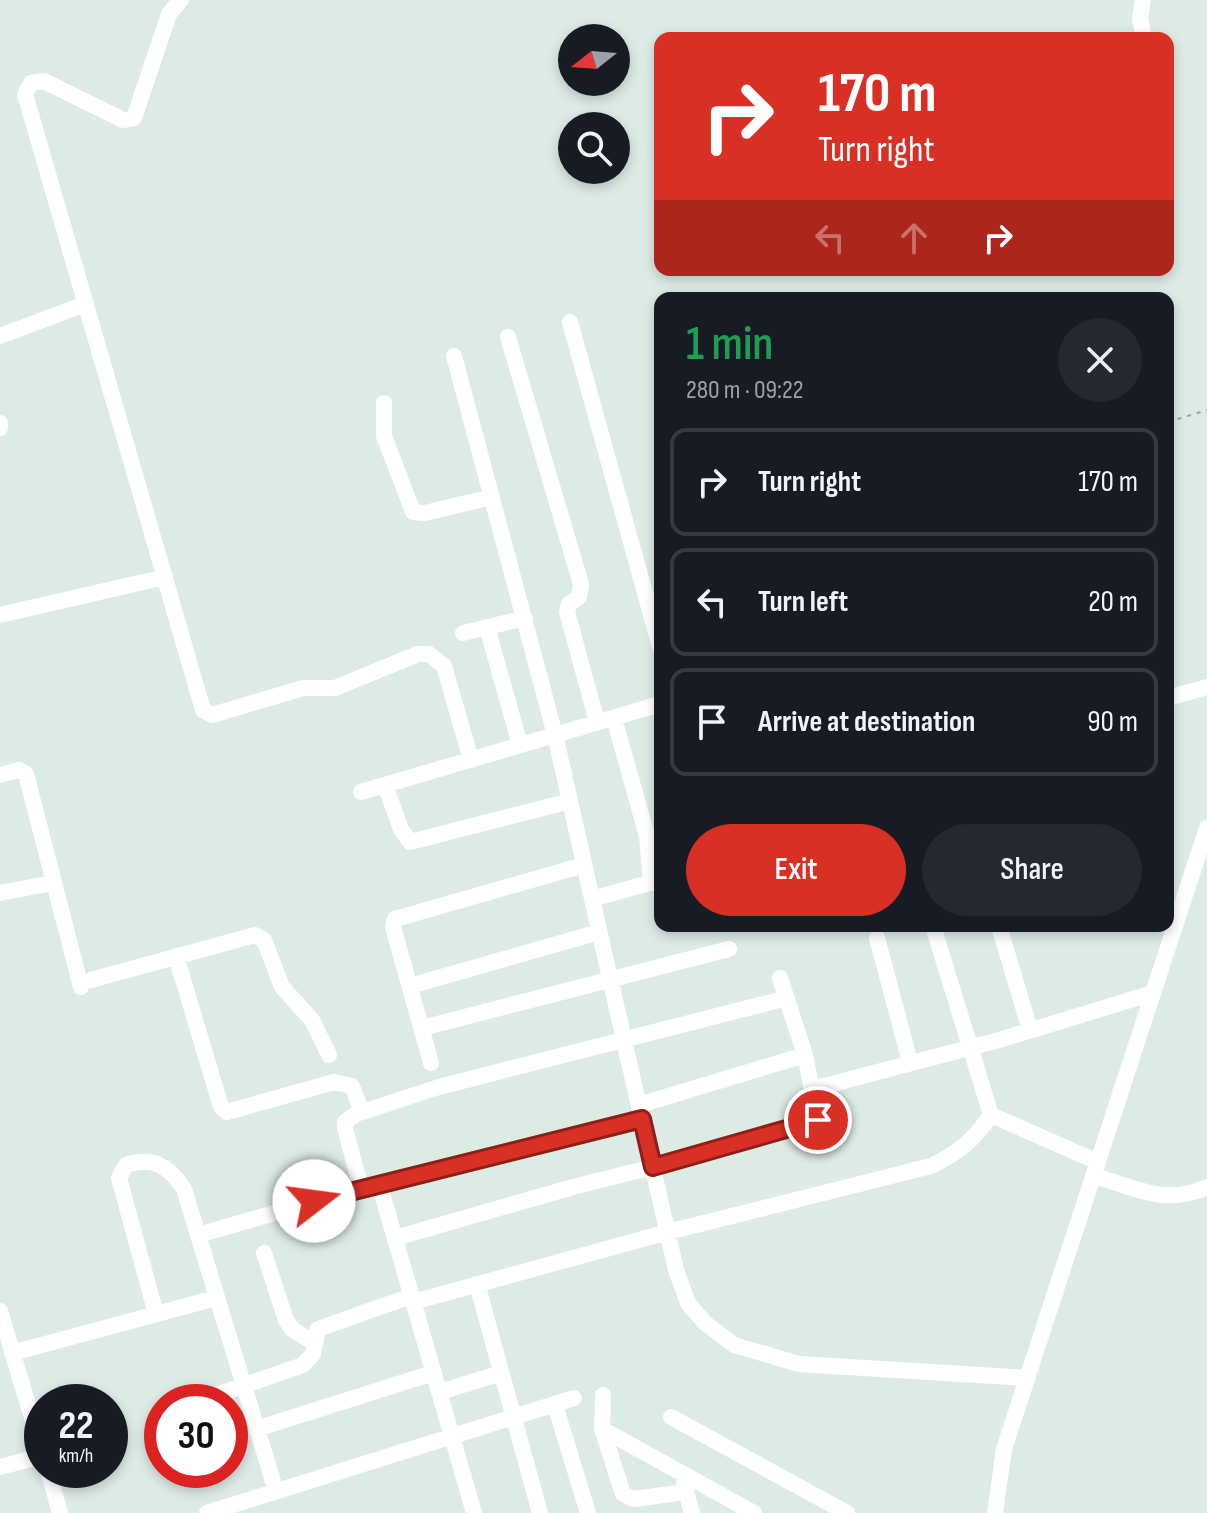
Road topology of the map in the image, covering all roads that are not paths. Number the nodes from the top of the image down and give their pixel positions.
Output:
1 (181, 0) edge
2 (1143, 0) edge
3 (1143, 32) edge
4 (85, 304) junction
5 (570, 322) dead end
6 (0, 336) edge
7 (508, 337) dead end
8 (454, 356) dead end
9 (384, 403) dead end
10 (492, 497) junction
11 (165, 577) junction
12 (0, 615) edge
13 (525, 618) junction
14 (654, 625) edge
15 (487, 627) junction
16 (463, 633) dead end
17 (1207, 687) edge
18 (1174, 696) edge
19 (654, 706) edge
20 (614, 718) junction
21 (597, 722) junction
22 (555, 735) junction
23 (520, 745) junction
24 (471, 760) junction
25 (0, 775) edge
26 (385, 785) junction
27 (361, 792) dead end
28 (570, 801) junction
29 (1207, 828) edge
30 (584, 865) junction
31 (654, 876) edge
32 (654, 882) edge
33 (53, 883) junction
34 (0, 893) edge
35 (592, 899) junction
36 (1174, 929) edge
37 (599, 932) junction
38 (935, 932) edge
39 (1001, 932) edge
40 (1173, 932) edge
41 (877, 938) dead end
42 (729, 949) dead end
43 (176, 956) junction
44 (780, 978) dead end
45 (609, 979) junction
46 (410, 986) junction
47 (1153, 993) junction
48 (787, 998) junction
49 (422, 1028) junction
50 (1030, 1030) junction
51 (623, 1039) junction
52 (969, 1048) junction
53 (329, 1055) dead end
54 (805, 1055) junction
55 (910, 1062) junction
56 (431, 1063) dead end
57 (813, 1089) junction
58 (362, 1112) junction
59 (640, 1112) junction
60 (991, 1115) junction
61 (653, 1167) junction
62 (1096, 1169) junction
63 (379, 1183) junction
64 (1207, 1187) edge
65 (361, 1188) junction
66 (668, 1232) junction
67 (198, 1235) junction
68 (395, 1238) junction
69 (264, 1253) dead end
70 (477, 1284) junction
71 (216, 1298) junction
72 (412, 1299) junction
73 (0, 1311) edge
74 (156, 1314) junction
75 (314, 1343) junction
76 (12, 1353) junction
77 (433, 1373) junction
78 (501, 1373) junction
79 (1028, 1378) junction
80 (243, 1384) edge
81 (248, 1386) edge
82 (440, 1392) junction
83 (24, 1393) edge
84 (603, 1395) dead end
85 (574, 1398) dead end
86 (248, 1402) edge
87 (555, 1405) junction
88 (513, 1417) junction
89 (671, 1417) dead end
90 (256, 1429) junction
91 (602, 1429) junction
92 (454, 1434) junction
93 (24, 1460) edge
94 (0, 1467) edge
95 (681, 1474) junction
96 (53, 1488) edge
97 (276, 1491) junction
98 (686, 1492) junction
99 (60, 1513) edge
100 (207, 1513) edge
101 (474, 1513) edge
102 (540, 1513) edge
103 (588, 1513) edge
104 (692, 1513) edge
105 (754, 1513) edge
106 (847, 1513) edge
107 (995, 1513) edge

1 - 4 street
2 - 3 street
4 - 6 street
4 - 11 street
5 - 14 street
7 - 21 street
8 - 10 street
9 - 10 street
10 - 13 street
11 - 12 street
11 - 24 street
13 - 15 street
13 - 22 street
15 - 16 street
15 - 23 street
17 - 18 street
19 - 20 street
20 - 21 street
20 - 31 street
21 - 22 street
22 - 23 street
22 - 28 street
23 - 24 street
24 - 26 street
25 - 33 street
26 - 27 street
26 - 28 street
28 - 30 street
29 - 36 street
30 - 35 street
30 - 46 street
32 - 35 street
33 - 34 street
33 - 43 street
35 - 37 street
37 - 45 street
37 - 46 street
38 - 52 street
39 - 50 street
40 - 47 street
41 - 55 street
42 - 45 street
43 - 53 street
43 - 58 street
44 - 48 street
45 - 49 street
45 - 51 street
46 - 49 street
47 - 50 street
47 - 62 street
48 - 51 street
48 - 54 street
49 - 56 street
50 - 52 street
51 - 58 street
51 - 59 street
52 - 55 street
52 - 60 street
54 - 57 street
54 - 59 street
55 - 57 street
57 - 61 street
58 - 65 street
59 - 61 street
59 - 63 street
60 - 62 street
60 - 66 street
61 - 66 street
61 - 68 street
62 - 64 street
62 - 79 street
63 - 65 street
63 - 68 street
65 - 67 street
66 - 70 street
66 - 79 street
67 - 71 street
67 - 74 street
68 - 72 street
69 - 75 street
70 - 72 street
70 - 78 street
71 - 74 street
71 - 80 street
72 - 75 street
72 - 77 street
73 - 76 street
74 - 76 street
75 - 81 street
76 - 83 street
77 - 82 street
77 - 90 street
78 - 82 street
78 - 88 street
79 - 107 street
82 - 92 street
84 - 91 street
85 - 87 street
86 - 90 street
87 - 88 street
87 - 103 street
88 - 92 street
88 - 102 street
89 - 106 street
90 - 97 street
91 - 95 street
91 - 98 street
92 - 97 street
92 - 101 street
93 - 94 street
95 - 98 street
95 - 105 street
96 - 99 street
97 - 100 street
98 - 104 street

